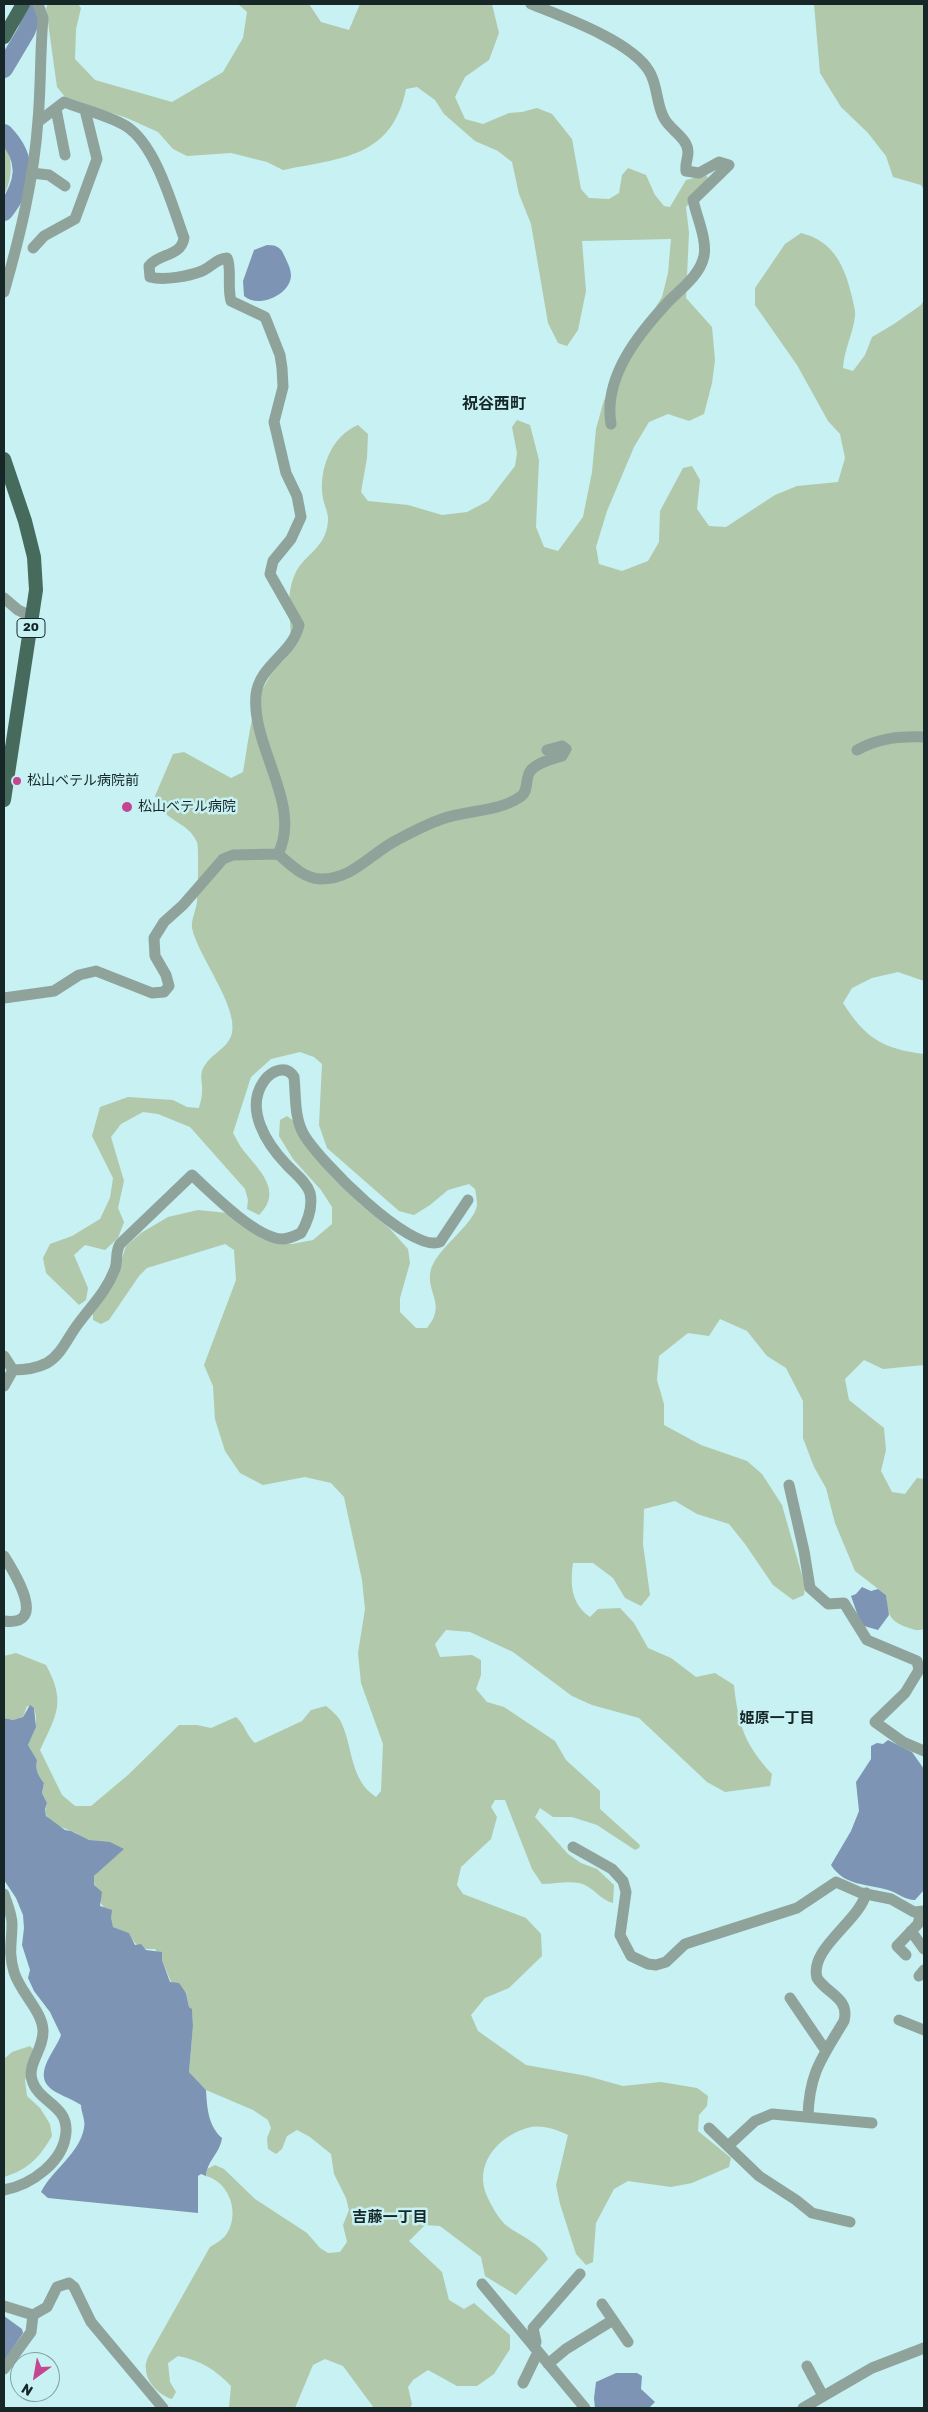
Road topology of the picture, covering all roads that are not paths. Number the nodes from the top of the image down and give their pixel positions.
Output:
1 (22, 4) edge
2 (38, 4) edge
3 (532, 4) edge
4 (4, 35) edge
5 (56, 108) junction
6 (85, 110) junction
7 (38, 122) junction
8 (65, 155) dead end
9 (32, 173) junction
10 (65, 186) dead end
11 (33, 248) dead end
12 (4, 292) edge
13 (611, 424) dead end
14 (4, 459) edge
15 (4, 598) edge
16 (33, 617) junction
17 (924, 737) edge
18 (8, 746) edge
19 (547, 750) dead end
20 (857, 750) dead end
21 (4, 800) edge
22 (278, 854) junction
23 (4, 998) edge
24 (468, 1200) dead end
25 (4, 1356) edge
26 (13, 1370) junction
27 (4, 1386) edge
28 (789, 1485) dead end
29 (4, 1556) edge
30 (4, 1621) edge
31 (924, 1749) edge
32 (573, 1847) dead end
33 (4, 1894) edge
34 (866, 1894) junction
35 (920, 1922) edge
36 (924, 1949) edge
37 (906, 1954) dead end
38 (790, 1998) dead end
39 (899, 2020) dead end
40 (924, 2030) edge
41 (826, 2051) junction
42 (808, 2117) junction
43 (872, 2123) dead end
44 (709, 2128) dead end
45 (728, 2146) junction
46 (4, 2190) edge
47 (850, 2222) dead end
48 (580, 2274) dead end
49 (482, 2284) dead end
50 (602, 2304) dead end
51 (4, 2306) edge
52 (33, 2315) junction
53 (613, 2320) junction
54 (628, 2342) dead end
55 (924, 2348) edge
56 (536, 2350) junction
57 (548, 2364) junction
58 (807, 2366) dead end
59 (4, 2369) edge
60 (523, 2383) dead end
61 (823, 2396) junction
62 (163, 2408) edge
63 (585, 2408) edge
64 (803, 2408) edge

1 - 4 main road
2 - 7 street
3 - 13 street
5 - 6 street
5 - 7 street
5 - 8 street
6 - 11 street
6 - 22 street
7 - 9 street
9 - 10 street
9 - 12 street
14 - 16 main road, 20
15 - 16 street
16 - 18 main road, 20
17 - 20 street
18 - 21 main road, 20
19 - 22 street
22 - 23 street
24 - 26 street
25 - 26 street
26 - 27 street
28 - 31 street
29 - 30 street
32 - 34 street
33 - 46 street
34 - 35 street
34 - 41 street
35 - 36 street
35 - 37 street
38 - 41 street
39 - 40 street
41 - 42 street
42 - 43 street
42 - 45 street
44 - 45 street
45 - 47 street
48 - 56 street
49 - 56 street
50 - 53 street
51 - 52 street
52 - 59 street
52 - 62 street
53 - 54 street
53 - 57 street
55 - 61 street
56 - 57 street
56 - 60 street
57 - 63 street
58 - 61 street
61 - 64 street

